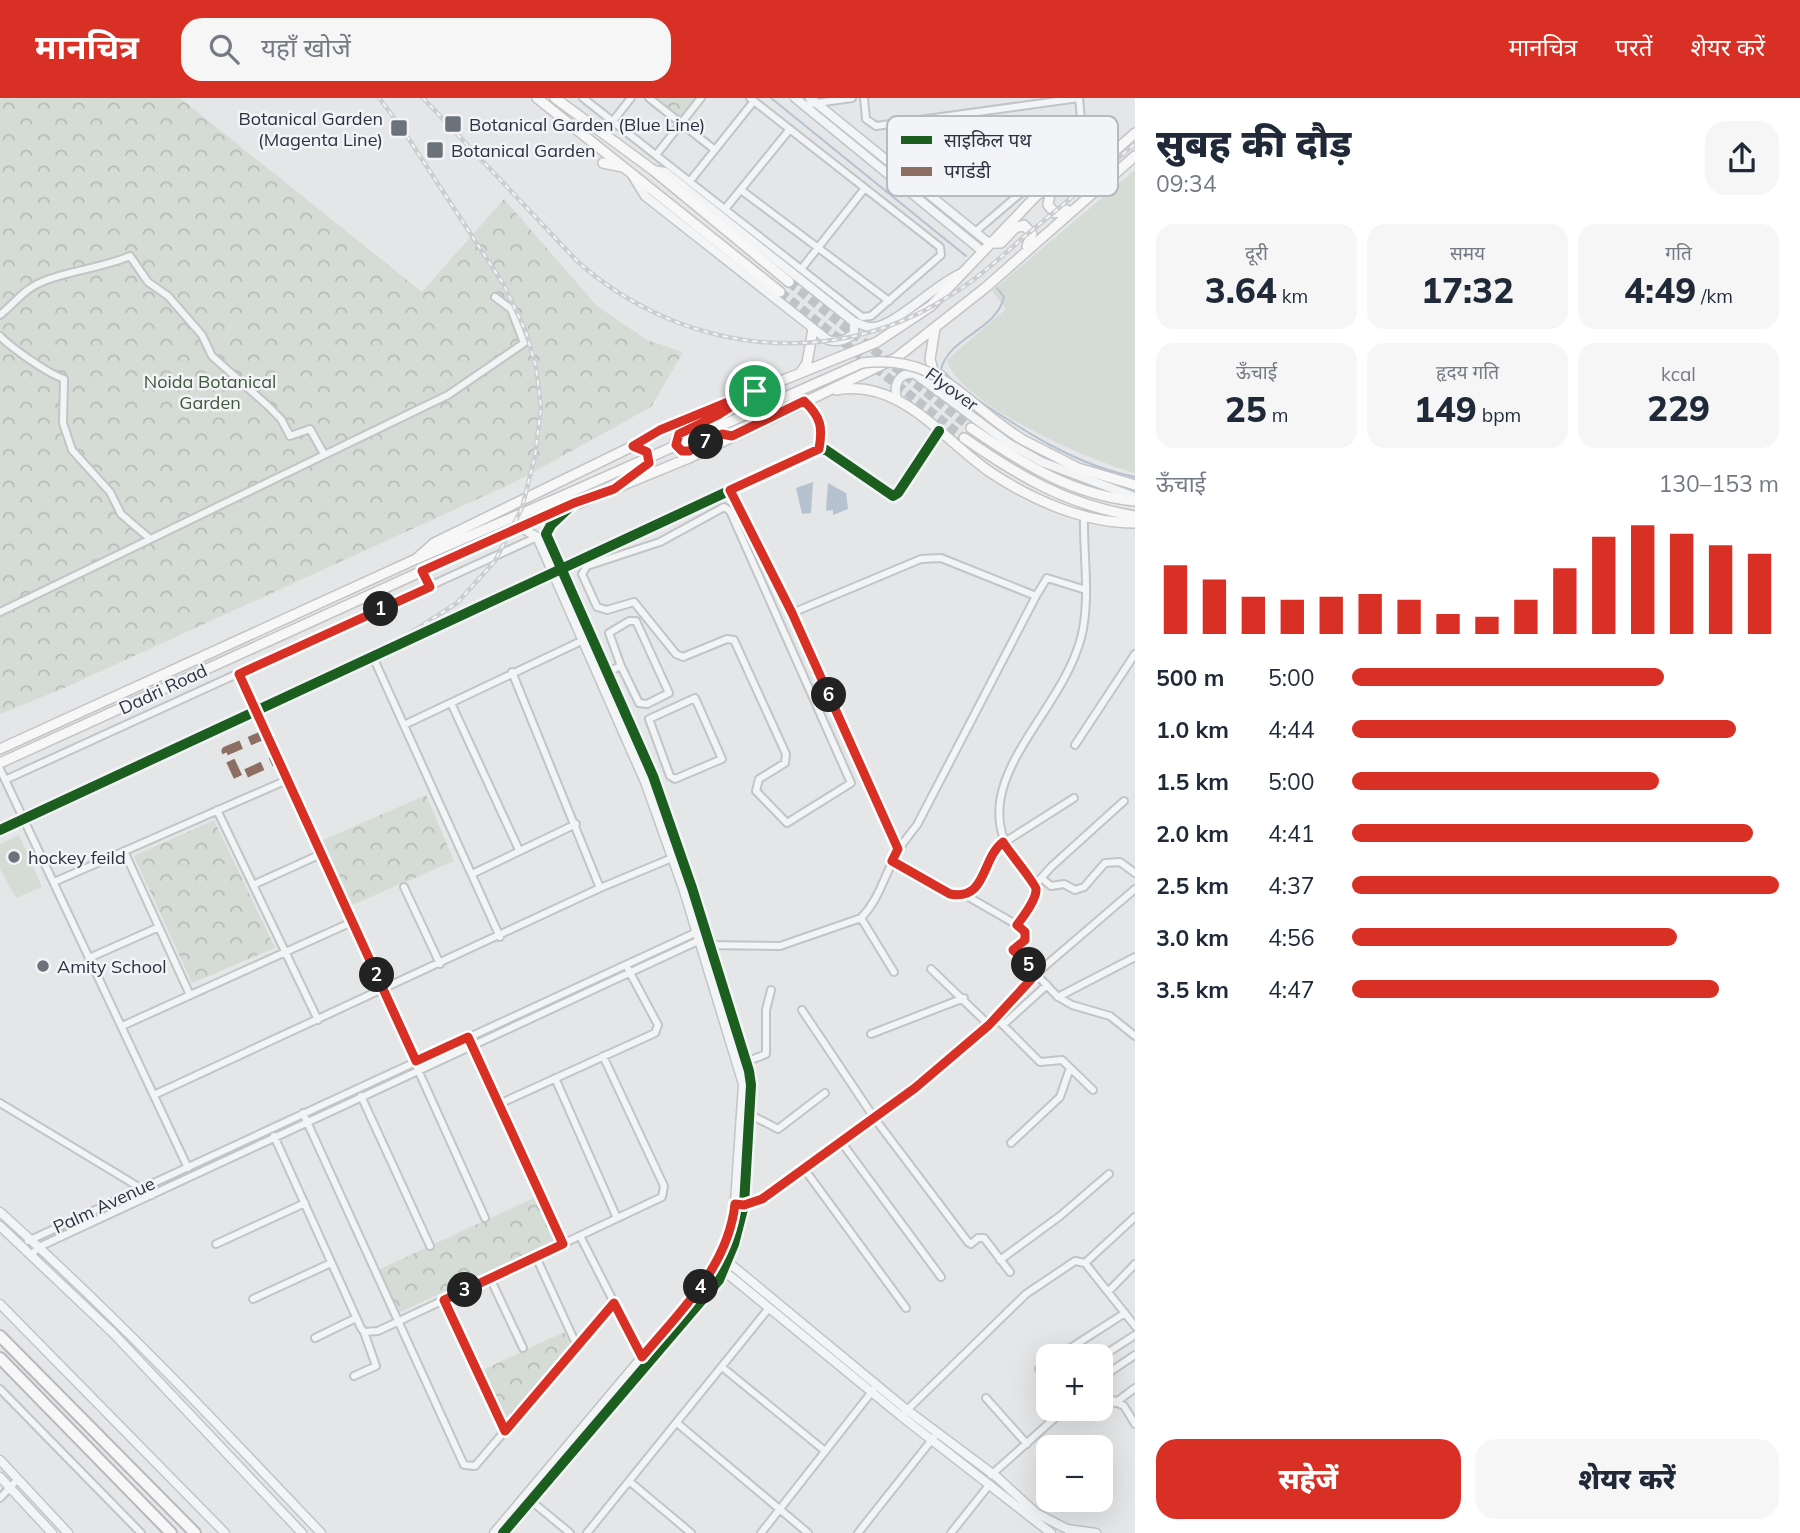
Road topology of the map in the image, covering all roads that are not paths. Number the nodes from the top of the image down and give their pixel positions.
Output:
1 (537, 98) edge
2 (555, 98) edge
3 (583, 98) edge
4 (631, 98) edge
5 (649, 98) edge
6 (701, 98) edge
7 (795, 98) edge
8 (852, 98) edge
9 (864, 98) edge
10 (752, 99) edge
11 (810, 102) edge
12 (948, 116) edge
13 (1081, 116) edge
14 (613, 121) junction
15 (681, 123) junction
16 (887, 124) edge
17 (790, 129) junction
18 (1135, 133) edge
19 (1118, 148) edge
20 (715, 150) junction
21 (656, 155) junction
22 (1135, 156) edge
23 (603, 163) dead end
24 (887, 163) edge
25 (887, 169) edge
26 (628, 170) junction
27 (653, 170) junction
28 (1118, 170) edge
29 (690, 181) junction
30 (864, 188) junction
31 (741, 190) junction
32 (919, 196) edge
33 (929, 196) edge
34 (1017, 196) edge
35 (1036, 196) edge
36 (1050, 196) edge
37 (1088, 196) edge
38 (1081, 202) junction
39 (725, 209) junction
40 (975, 232) junction
41 (989, 243) junction
42 (818, 248) junction
43 (982, 251) junction
44 (1021, 253) junction
45 (802, 268) junction
46 (962, 273) junction
47 (789, 282) tunnel mouth
48 (780, 292) tunnel mouth
49 (495, 297) dead end
50 (889, 301) junction
51 (0, 315) edge
52 (854, 322) junction
53 (935, 328) junction
54 (813, 329) junction
55 (0, 336) edge
56 (800, 373) junction
57 (755, 391) junction
58 (938, 391) junction
59 (825, 392) junction
60 (897, 399) junction
61 (804, 401) junction
62 (971, 428) tunnel mouth
63 (939, 431) junction
64 (732, 436) junction
65 (964, 438) tunnel mouth
66 (633, 446) junction
67 (819, 449) junction
68 (324, 454) junction
69 (1135, 485) edge
70 (614, 489) junction
71 (730, 490) junction
72 (1135, 499) edge
73 (574, 503) junction
74 (1084, 515) junction
75 (1135, 516) edge
76 (664, 521) junction
77 (1135, 523) edge
78 (520, 527) junction
79 (652, 527) junction
80 (673, 534) junction
81 (537, 537) junction
82 (149, 538) junction
83 (660, 542) junction
84 (416, 559) junction
85 (422, 571) junction
86 (558, 571) junction
87 (430, 587) junction
88 (1086, 590) junction
89 (1036, 596) junction
90 (0, 612) edge
91 (792, 613) junction
92 (588, 638) junction
93 (1135, 654) edge
94 (373, 657) junction
95 (621, 666) junction
96 (512, 672) junction
97 (607, 672) junction
98 (239, 674) junction
99 (451, 703) junction
100 (256, 711) junction
101 (404, 725) junction
102 (649, 725) junction
103 (634, 731) junction
104 (1075, 745) dead end
105 (0, 749) edge
106 (0, 766) edge
107 (5, 780) junction
108 (287, 780) junction
109 (1074, 797) dead end
110 (1124, 801) dead end
111 (217, 810) junction
112 (24, 819) junction
113 (576, 824) junction
114 (0, 830) edge
115 (1003, 842) junction
116 (898, 849) junction
117 (519, 850) junction
118 (124, 851) junction
119 (321, 854) junction
120 (672, 858) junction
121 (892, 861) junction
122 (1135, 873) edge
123 (471, 874) junction
124 (1041, 878) junction
125 (54, 882) junction
126 (253, 885) junction
127 (1035, 886) junction
128 (404, 887) dead end
129 (600, 888) junction
130 (1135, 890) edge
131 (965, 895) junction
132 (860, 918) junction
133 (352, 922) junction
134 (1017, 925) junction
135 (159, 927) junction
136 (500, 937) junction
137 (702, 941) junction
138 (286, 952) junction
139 (1135, 957) edge
140 (89, 958) junction
141 (440, 964) junction
142 (626, 964) junction
143 (931, 969) dead end
144 (630, 972) junction
145 (894, 972) dead end
146 (1037, 973) junction
147 (1047, 985) junction
148 (384, 990) junction
149 (771, 990) dead end
150 (190, 995) junction
151 (964, 998) junction
152 (1058, 998) junction
153 (802, 1010) dead end
154 (995, 1017) junction
155 (318, 1020) junction
156 (1004, 1024) junction
157 (989, 1025) junction
158 (122, 1026) junction
159 (871, 1034) dead end
160 (1135, 1036) edge
161 (468, 1037) junction
162 (472, 1045) junction
163 (603, 1056) junction
164 (416, 1061) junction
165 (746, 1062) junction
166 (1070, 1068) junction
167 (418, 1071) junction
168 (555, 1078) junction
169 (358, 1088) junction
170 (1093, 1090) dead end
171 (825, 1093) dead end
172 (154, 1095) junction
173 (362, 1097) junction
174 (0, 1103) edge
175 (499, 1104) junction
176 (303, 1113) junction
177 (749, 1114) junction
178 (875, 1119) junction
179 (307, 1122) junction
180 (271, 1128) junction
181 (275, 1137) junction
182 (842, 1143) junction
183 (1012, 1143) dead end
184 (188, 1166) junction
185 (805, 1170) junction
186 (1110, 1174) dead end
187 (192, 1176) junction
188 (141, 1188) junction
189 (152, 1195) junction
190 (304, 1203) junction
191 (740, 1204) junction
192 (0, 1212) edge
193 (1135, 1217) edge
194 (485, 1218) dead end
195 (617, 1219) junction
196 (0, 1226) edge
197 (580, 1236) junction
198 (30, 1239) junction
199 (216, 1244) dead end
200 (563, 1244) junction
201 (22, 1246) junction
202 (429, 1246) dead end
203 (39, 1247) junction
204 (31, 1255) junction
205 (536, 1257) junction
206 (1000, 1260) junction
207 (331, 1263) junction
208 (1085, 1263) junction
209 (1135, 1264) edge
210 (726, 1266) junction
211 (1010, 1272) dead end
212 (941, 1277) dead end
213 (490, 1278) junction
214 (1109, 1291) junction
215 (253, 1299) dead end
216 (444, 1300) junction
217 (614, 1303) junction
218 (0, 1304) edge
219 (769, 1308) junction
220 (906, 1308) dead end
221 (1125, 1312) junction
222 (356, 1318) junction
223 (398, 1322) junction
224 (1135, 1324) edge
225 (364, 1332) junction
226 (1135, 1335) edge
227 (0, 1336) edge
228 (315, 1338) dead end
229 (576, 1344) junction
230 (1076, 1344) edge
231 (523, 1348) dead end
232 (1113, 1349) edge
233 (1135, 1355) edge
234 (642, 1357) junction
235 (0, 1359) edge
236 (722, 1367) junction
237 (1113, 1370) edge
238 (354, 1376) dead end
239 (874, 1388) junction
240 (1135, 1388) edge
241 (0, 1389) edge
242 (986, 1398) dead end
243 (1115, 1403) joint
244 (904, 1413) junction
245 (1052, 1421) edge
246 (677, 1423) junction
247 (1135, 1423) edge
248 (505, 1431) junction
249 (935, 1436) junction
250 (1027, 1444) junction
251 (825, 1451) junction
252 (0, 1460) edge
253 (9, 1469) junction
254 (0, 1478) edge
255 (18, 1479) junction
256 (989, 1479) junction
257 (629, 1481) junction
258 (9, 1488) junction
259 (0, 1498) edge
260 (530, 1500) junction
261 (779, 1509) junction
262 (501, 1531) edge
263 (1046, 1532) edge
264 (52, 1533) edge
265 (68, 1533) edge
266 (141, 1533) edge
267 (171, 1533) edge
268 (195, 1533) edge
269 (225, 1533) edge
270 (302, 1533) edge
271 (321, 1533) edge
272 (570, 1533) edge
273 (587, 1533) edge
274 (691, 1533) edge
275 (761, 1533) edge
276 (808, 1533) edge
277 (858, 1533) edge
278 (951, 1533) edge
279 (1096, 1533) edge

1 - 26 main road
2 - 27 main road
3 - 14 street
4 - 14 street
5 - 15 street
6 - 15 street
7 - 11 street
8 - 11 street
9 - 16 street
10 - 17 street
10 - 20 street
11 - 24 street
11 - 25 street
12 - 13 street
14 - 21 street
15 - 20 street
15 - 21 street
17 - 30 street
17 - 31 street
18 - 19 main road
20 - 29 street
21 - 29 street
22 - 28 main road, Dadri Road
23 - 26 main road
26 - 48 main road
26 - 54 street
27 - 47 main road
27 - 52 street
29 - 39 street
30 - 42 street
30 - 50 street
31 - 39 street
31 - 42 street
32 - 43 street
33 - 40 street
34 - 40 street
35 - 41 main road
36 - 38 main road
37 - 38 main road, Dadri Road
38 - 44 main road, Dadri Road
39 - 45 street
40 - 41 street
41 - 43 main road
41 - 44 main road
42 - 45 street
42 - 50 street
43 - 46 main road
44 - 53 main road, Dadri Road
45 - 50 street
46 - 52 street
46 - 56 main road
49 - 68 street
51 - 68 street
52 - 54 street
53 - 58 main road
53 - 59 main road, Dadri Road
54 - 56 main road
55 - 82 street
56 - 57 main road
57 - 64 main road
57 - 66 main road
58 - 60 street
58 - 72 street
59 - 60 main road
59 - 61 main road, Dadri Road
60 - 63 main road
61 - 64 main road, Dadri Road
61 - 67 street
62 - 72 main road
63 - 67 street
63 - 74 main road
64 - 70 main road, Dadri Road
65 - 75 main road
66 - 70 main road
66 - 84 main road
67 - 71 street
68 - 82 street
69 - 84 main road, Flyover, bridge
70 - 73 main road, Dadri Road
71 - 76 street
71 - 91 street
73 - 78 main road, Dadri Road
73 - 86 street
74 - 77 main road
74 - 88 street
76 - 79 street
76 - 80 street
78 - 81 street
78 - 85 main road, Dadri Road
79 - 83 street
79 - 86 street
80 - 83 street
80 - 83 street
81 - 86 street
81 - 87 street
82 - 90 street
84 - 105 main road, Dadri Road
85 - 87 street
85 - 106 main road, Dadri Road
86 - 92 street
86 - 94 street
87 - 98 street
88 - 89 street
88 - 115 street
89 - 91 street
89 - 116 street
91 - 116 street
92 - 96 street
92 - 97 street
92 - 120 street
93 - 104 street
94 - 100 street
94 - 101 street
95 - 95 street
95 - 97 street
96 - 99 street
96 - 113 street
97 - 103 street
98 - 100 street
98 - 107 street
99 - 101 street
99 - 117 street
100 - 108 street
100 - 112 street
101 - 123 street
102 - 102 street
102 - 103 street
103 - 137 street
106 - 107 street
107 - 112 street
108 - 111 street
108 - 119 street
109 - 115 street
110 - 124 street
111 - 118 street
111 - 126 street
112 - 114 street
112 - 125 street
113 - 117 street
113 - 129 street
115 - 127 street
115 - 131 street
116 - 121 street
117 - 123 street
118 - 125 street
118 - 135 street
119 - 126 street
119 - 133 street
120 - 129 street
120 - 137 street
121 - 131 street
121 - 132 street
122 - 124 street
123 - 136 street
124 - 127 street
125 - 140 street
126 - 138 street
127 - 134 street
128 - 141 street
129 - 136 street
130 - 146 street
131 - 134 street
132 - 137 street
132 - 145 street
133 - 138 street
133 - 148 street
134 - 146 street
135 - 140 street
135 - 150 street
136 - 141 street
137 - 142 street, Palm Avenue
137 - 144 street, Palm Avenue
137 - 165 street
137 - 191 street
138 - 150 street
138 - 155 street
139 - 152 street
140 - 158 street
141 - 148 street
142 - 144 street
142 - 161 street, Palm Avenue
143 - 151 street
144 - 162 street, Palm Avenue
144 - 163 street
146 - 147 street
146 - 154 street
147 - 152 street
147 - 156 street
148 - 155 street
148 - 164 street
149 - 165 street
150 - 158 street
151 - 157 street
151 - 159 street
152 - 160 street
153 - 178 street
154 - 156 street
154 - 157 street
155 - 172 street
156 - 166 street
157 - 178 street
158 - 172 street
161 - 162 street
161 - 164 street, Palm Avenue
162 - 167 street, Palm Avenue
162 - 175 street
163 - 168 street
163 - 195 street
164 - 167 street
164 - 169 street, Palm Avenue
165 - 177 street
166 - 170 street
166 - 183 street
167 - 173 street, Palm Avenue
167 - 194 street
168 - 175 street
168 - 195 street
169 - 173 street
169 - 176 street, Palm Avenue
171 - 177 street
172 - 184 street
173 - 179 street, Palm Avenue
173 - 202 street
174 - 188 street
175 - 200 street
176 - 179 street
176 - 180 street, Palm Avenue
177 - 191 street
178 - 182 street
178 - 206 street
179 - 181 street, Palm Avenue
179 - 223 street
180 - 181 street
180 - 184 street, Palm Avenue
181 - 187 street, Palm Avenue
181 - 190 street
182 - 185 street
182 - 212 street
184 - 187 street
184 - 188 street, Palm Avenue
185 - 191 street
185 - 220 street
186 - 206 street
187 - 189 street, Palm Avenue
188 - 189 street
188 - 198 street, Palm Avenue
189 - 203 street, Palm Avenue
190 - 199 street
190 - 207 street
191 - 210 street
191 - 234 street
192 - 198 street
193 - 208 street
195 - 197 street
196 - 201 street
197 - 200 street
197 - 217 street
198 - 201 street, Palm Avenue
198 - 203 street
200 - 205 street
201 - 204 street
203 - 204 street, Palm Avenue
203 - 271 street
204 - 270 street
205 - 213 street
205 - 229 street
206 - 211 street
207 - 215 street
207 - 222 street
208 - 214 street
208 - 244 street
209 - 214 street
210 - 219 street
210 - 239 street
210 - 260 street
213 - 216 street
213 - 231 street
214 - 221 street
216 - 223 street
216 - 248 street
217 - 229 street
217 - 234 street
218 - 269 street
219 - 236 street
219 - 239 street
221 - 224 street
221 - 230 street
222 - 225 street
222 - 228 street
223 - 225 street
223 - 248 street
225 - 238 street
226 - 232 street
227 - 268 highway
229 - 248 street
233 - 237 street
234 - 262 street
235 - 267 highway
236 - 246 street
236 - 251 street
239 - 244 street
239 - 251 street
240 - 243 street
241 - 266 street
242 - 250 street
243 - 247 street
244 - 249 street
245 - 250 street
246 - 257 street
246 - 261 street
249 - 256 street
249 - 277 street
250 - 256 street
251 - 261 street
252 - 253 street
253 - 254 street
253 - 255 street
254 - 258 street
255 - 258 street
255 - 265 street
256 - 263 street
256 - 278 street
256 - 279 street
257 - 273 street
257 - 274 street
258 - 259 street
258 - 264 street
260 - 262 street
260 - 272 street
261 - 275 street
261 - 276 street

